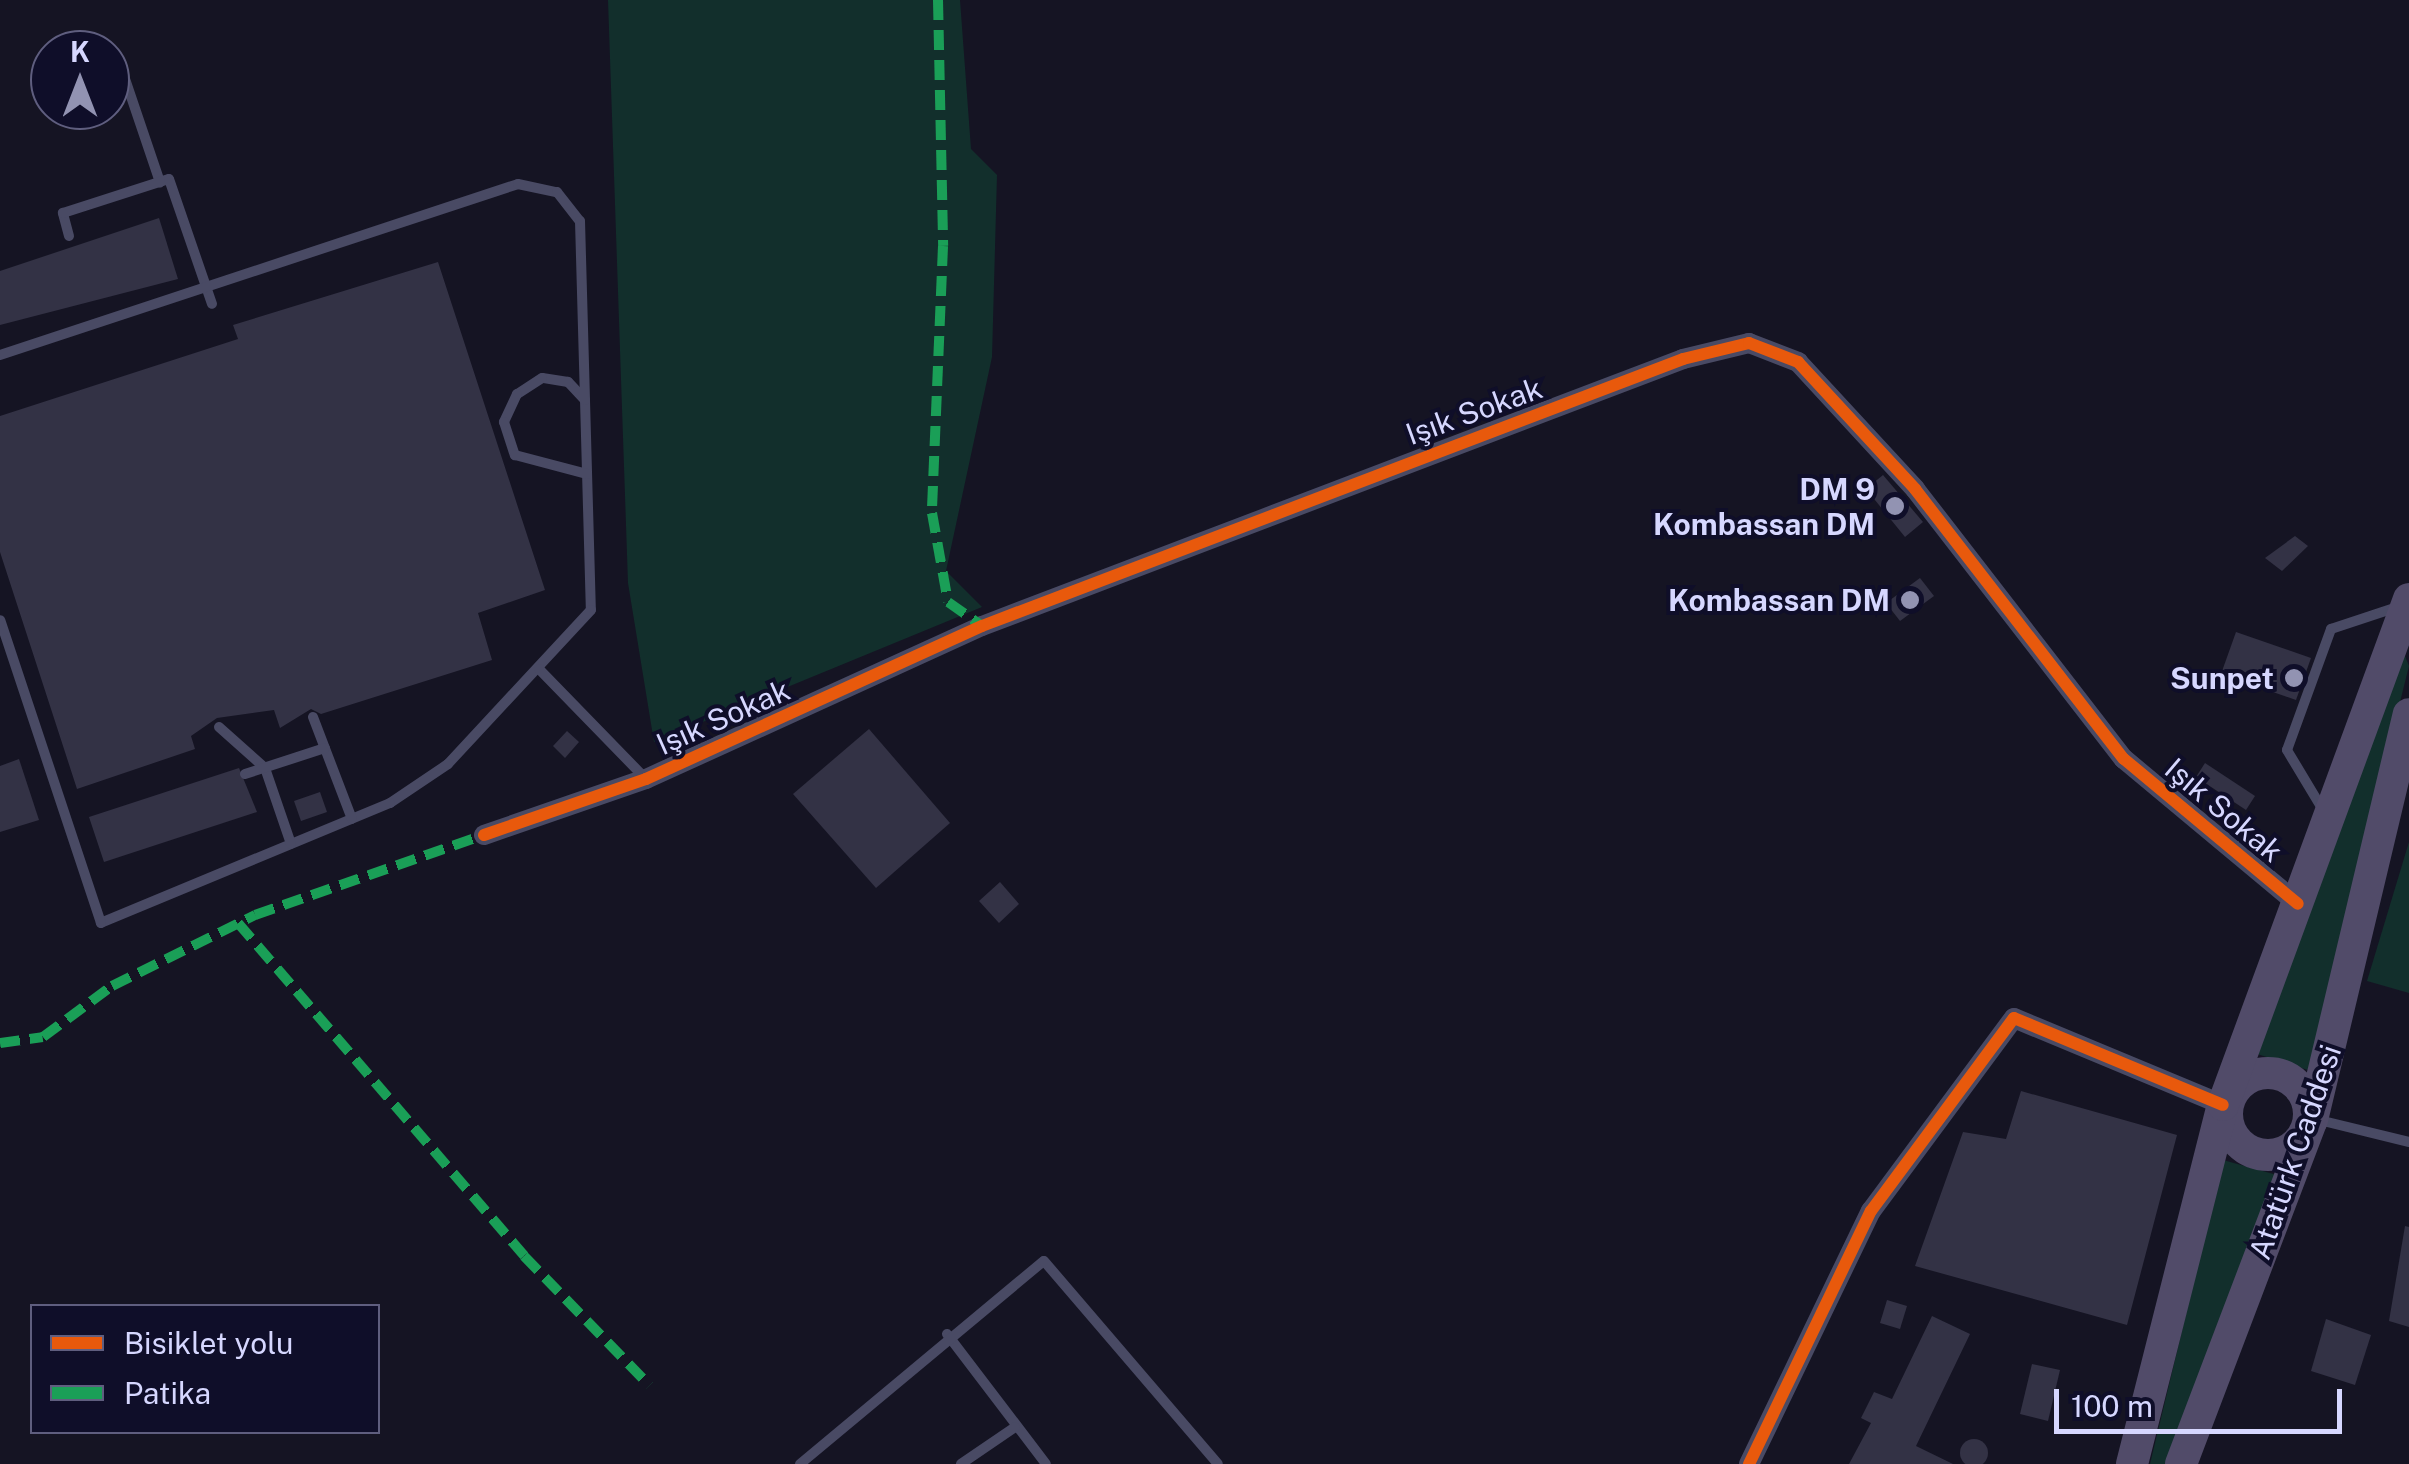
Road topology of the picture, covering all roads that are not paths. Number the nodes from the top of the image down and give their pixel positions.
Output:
1 (130, 94) edge
2 (160, 182) junction
3 (69, 236) dead end
4 (206, 287) junction
5 (212, 304) dead end
6 (0, 355) edge
7 (586, 400) junction
8 (588, 474) junction
9 (2408, 601) edge
10 (0, 620) edge
11 (539, 669) junction
12 (2409, 714) edge
13 (313, 717) dead end
14 (219, 727) dead end
15 (325, 748) junction
16 (265, 768) junction
17 (245, 774) dead end
18 (646, 778) junction
19 (352, 819) junction
20 (2330, 823) junction
21 (484, 834) dead end
22 (291, 844) junction
23 (2298, 904) junction
24 (2223, 1105) junction
25 (2312, 1120) junction
26 (2409, 1142) edge
27 (947, 1334) junction
28 (1015, 1427) junction
29 (800, 1464) edge
30 (962, 1464) edge
31 (1046, 1464) edge
32 (1218, 1464) edge
33 (1749, 1464) edge
34 (2132, 1464) edge
35 (2181, 1464) edge

1 - 2 lane
2 - 3 lane
2 - 4 lane
4 - 5 lane
4 - 6 lane
4 - 7 lane
7 - 8 lane
7 - 8 lane
8 - 11 lane
9 - 20 main road
9 - 20 lane
10 - 22 lane
11 - 18 lane
11 - 19 lane
12 - 25 main road, Atatürk Caddesi
13 - 15 lane
14 - 16 lane
15 - 16 lane
15 - 19 lane
16 - 17 lane
16 - 22 lane
18 - 21 street, Işık Sokak
18 - 23 street, Işık Sokak
19 - 22 lane
20 - 23 main road
23 - 24 main road
24 - 25 main road
24 - 25 main road
24 - 33 street
24 - 34 main road
25 - 26 lane
25 - 35 main road, Atatürk Caddesi
27 - 28 lane
27 - 29 lane
27 - 32 lane
28 - 30 lane
28 - 31 lane

